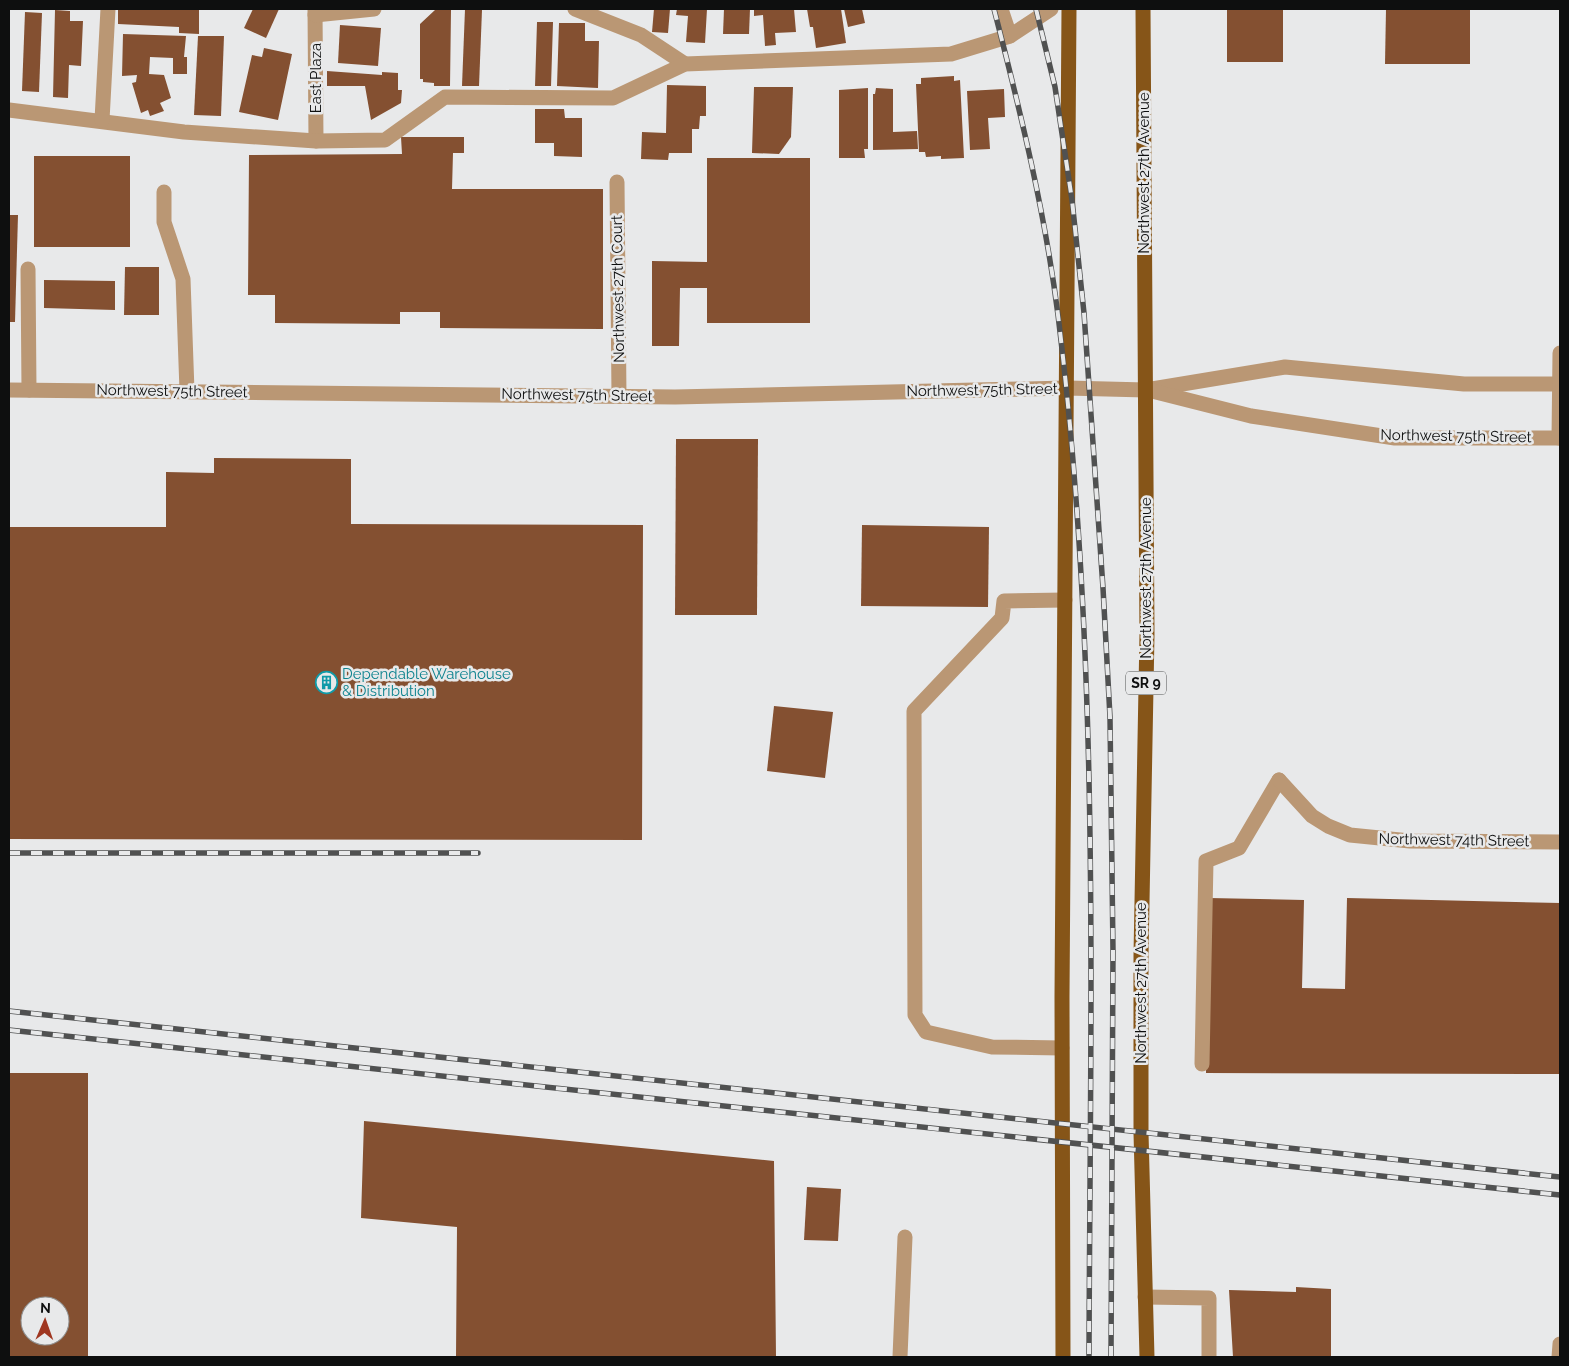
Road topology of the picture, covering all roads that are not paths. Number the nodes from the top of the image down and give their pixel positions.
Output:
1 (108, 9) edge
2 (374, 9) edge
3 (574, 9) edge
4 (1001, 9) edge
5 (1051, 9) edge
6 (1068, 9) edge
7 (1143, 9) edge
8 (315, 12) edge
9 (1010, 36) junction
10 (685, 64) junction
11 (9, 110) edge
12 (102, 120) junction
13 (316, 141) junction
14 (617, 182) dead end
15 (164, 192) dead end
16 (28, 269) dead end
17 (1560, 353) edge
18 (1560, 384) edge
19 (1068, 388) junction
20 (9, 390) edge
21 (29, 390) junction
22 (1146, 390) junction
23 (188, 391) junction
24 (618, 396) junction
25 (1560, 438) edge
26 (1065, 600) junction
27 (1560, 842) edge
28 (1062, 1048) junction
29 (1202, 1064) dead end
30 (905, 1237) dead end
31 (1145, 1297) junction
32 (900, 1357) edge
33 (1063, 1357) edge
34 (1146, 1357) edge
35 (1208, 1357) edge

1 - 12 street
2 - 8 street
3 - 10 street
4 - 9 street
5 - 9 street
6 - 19 main road
7 - 22 main road, Northwest 27th Avenue / SR 9
8 - 13 street, East Plaza
9 - 10 street
10 - 13 street
11 - 12 street
12 - 13 street
14 - 24 street, Northwest 27th Court
15 - 23 street
16 - 21 street
17 - 18 street
18 - 22 street, Northwest 75th Street
18 - 25 street
19 - 22 street, Northwest 75th Street
19 - 24 street, Northwest 75th Street
19 - 26 main road
20 - 21 street, Northwest 75th Street
21 - 23 street, Northwest 75th Street
22 - 25 street, Northwest 75th Street
22 - 31 main road, Northwest 27th Avenue / SR 9
23 - 24 street, Northwest 75th Street
26 - 28 main road
26 - 28 street
27 - 29 street, Northwest 74th Street
28 - 33 main road
30 - 32 street
31 - 34 main road, Northwest 27th Avenue / SR 9
31 - 35 street

